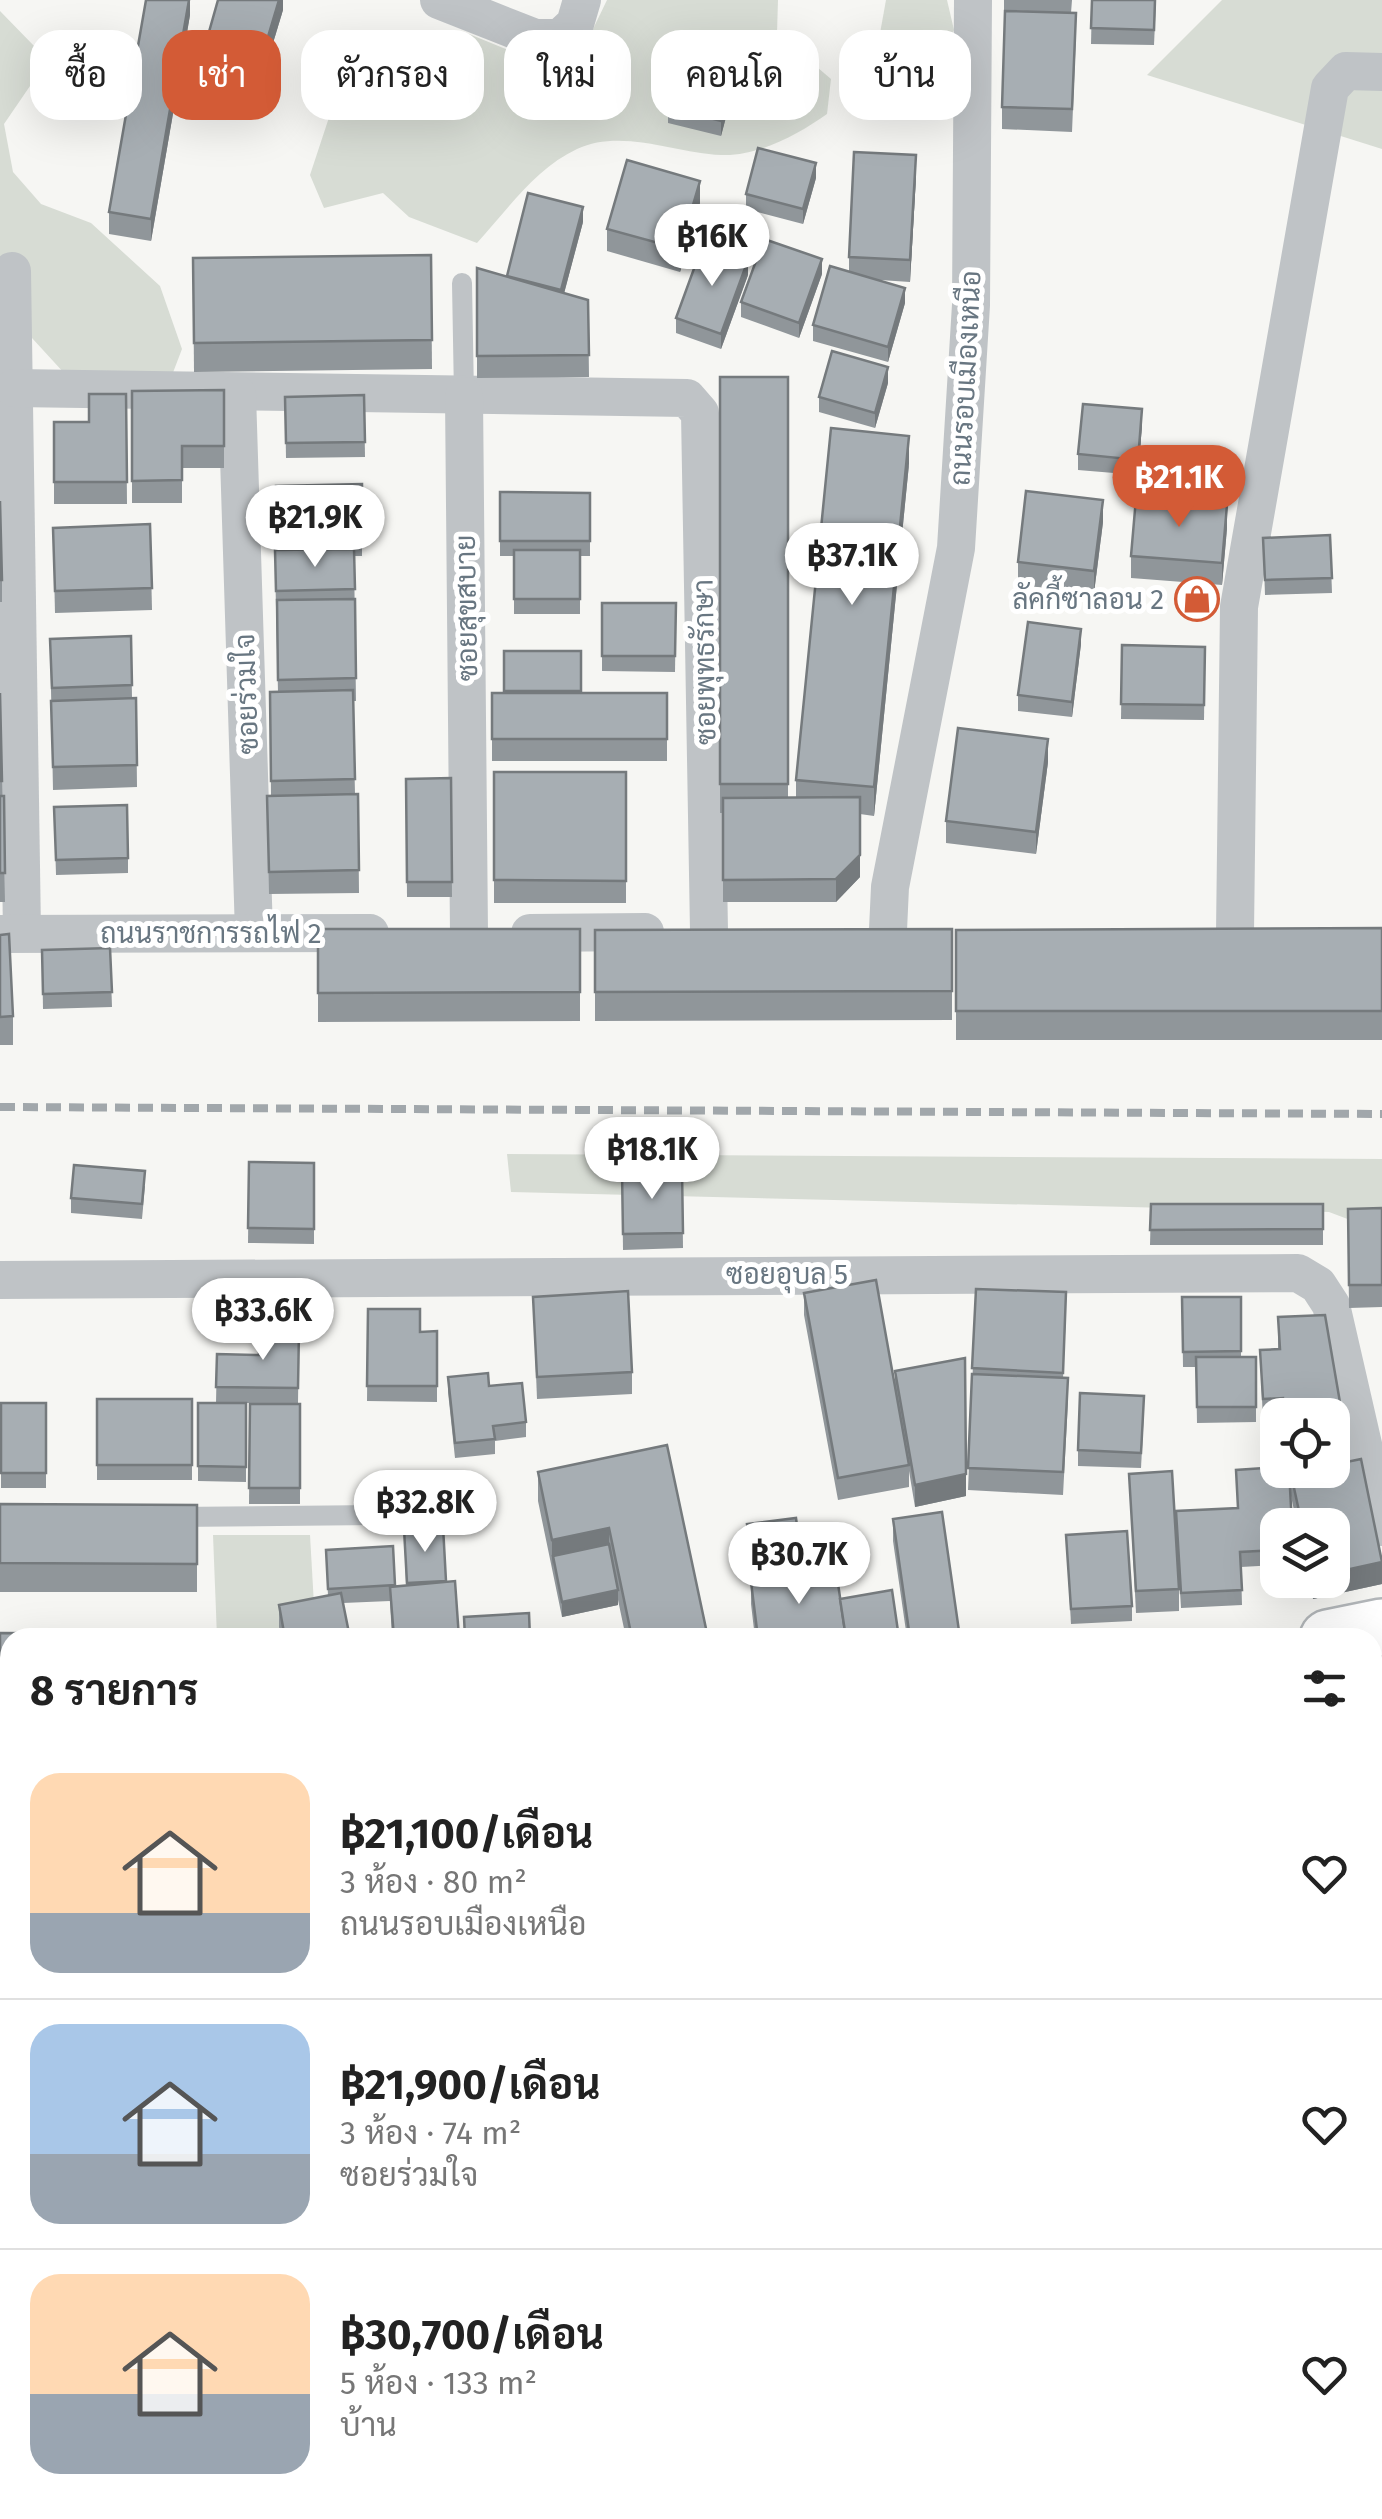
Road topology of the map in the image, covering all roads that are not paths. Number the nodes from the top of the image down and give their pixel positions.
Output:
1 (439, 0) edge
2 (582, 0) edge
3 (974, 0) edge
4 (1382, 72) edge
5 (12, 270) dead end
6 (462, 283) dead end
7 (14, 388) junction
8 (237, 394) junction
9 (464, 396) junction
10 (848, 930) edge
11 (748, 931) edge
12 (708, 932) junction
13 (254, 933) junction
14 (1235, 933) edge
15 (11, 934) edge
16 (470, 934) junction
17 (0, 1280) edge
18 (376, 1514) dead end
19 (158, 1517) edge
20 (1382, 1527) edge

1 - 2 street
3 - 10 street, ถนนรอบเมืองเหนือ
4 - 14 street
5 - 7 street
6 - 9 lane, ซอยสุขสบาย
7 - 8 street
7 - 15 street
8 - 9 street
8 - 13 street, ซอยร่วมใจ
9 - 12 street, ซอยพุทธรักษา
9 - 16 street, ซอยสุขสบาย
11 - 12 street, ถนนราชการรถไฟ 2
12 - 16 street, ถนนราชการรถไฟ 2
13 - 15 street, ถนนราชการรถไฟ 2
13 - 16 street, ถนนราชการรถไฟ 2
17 - 20 street, ซอยอุบล 5
18 - 19 lane

